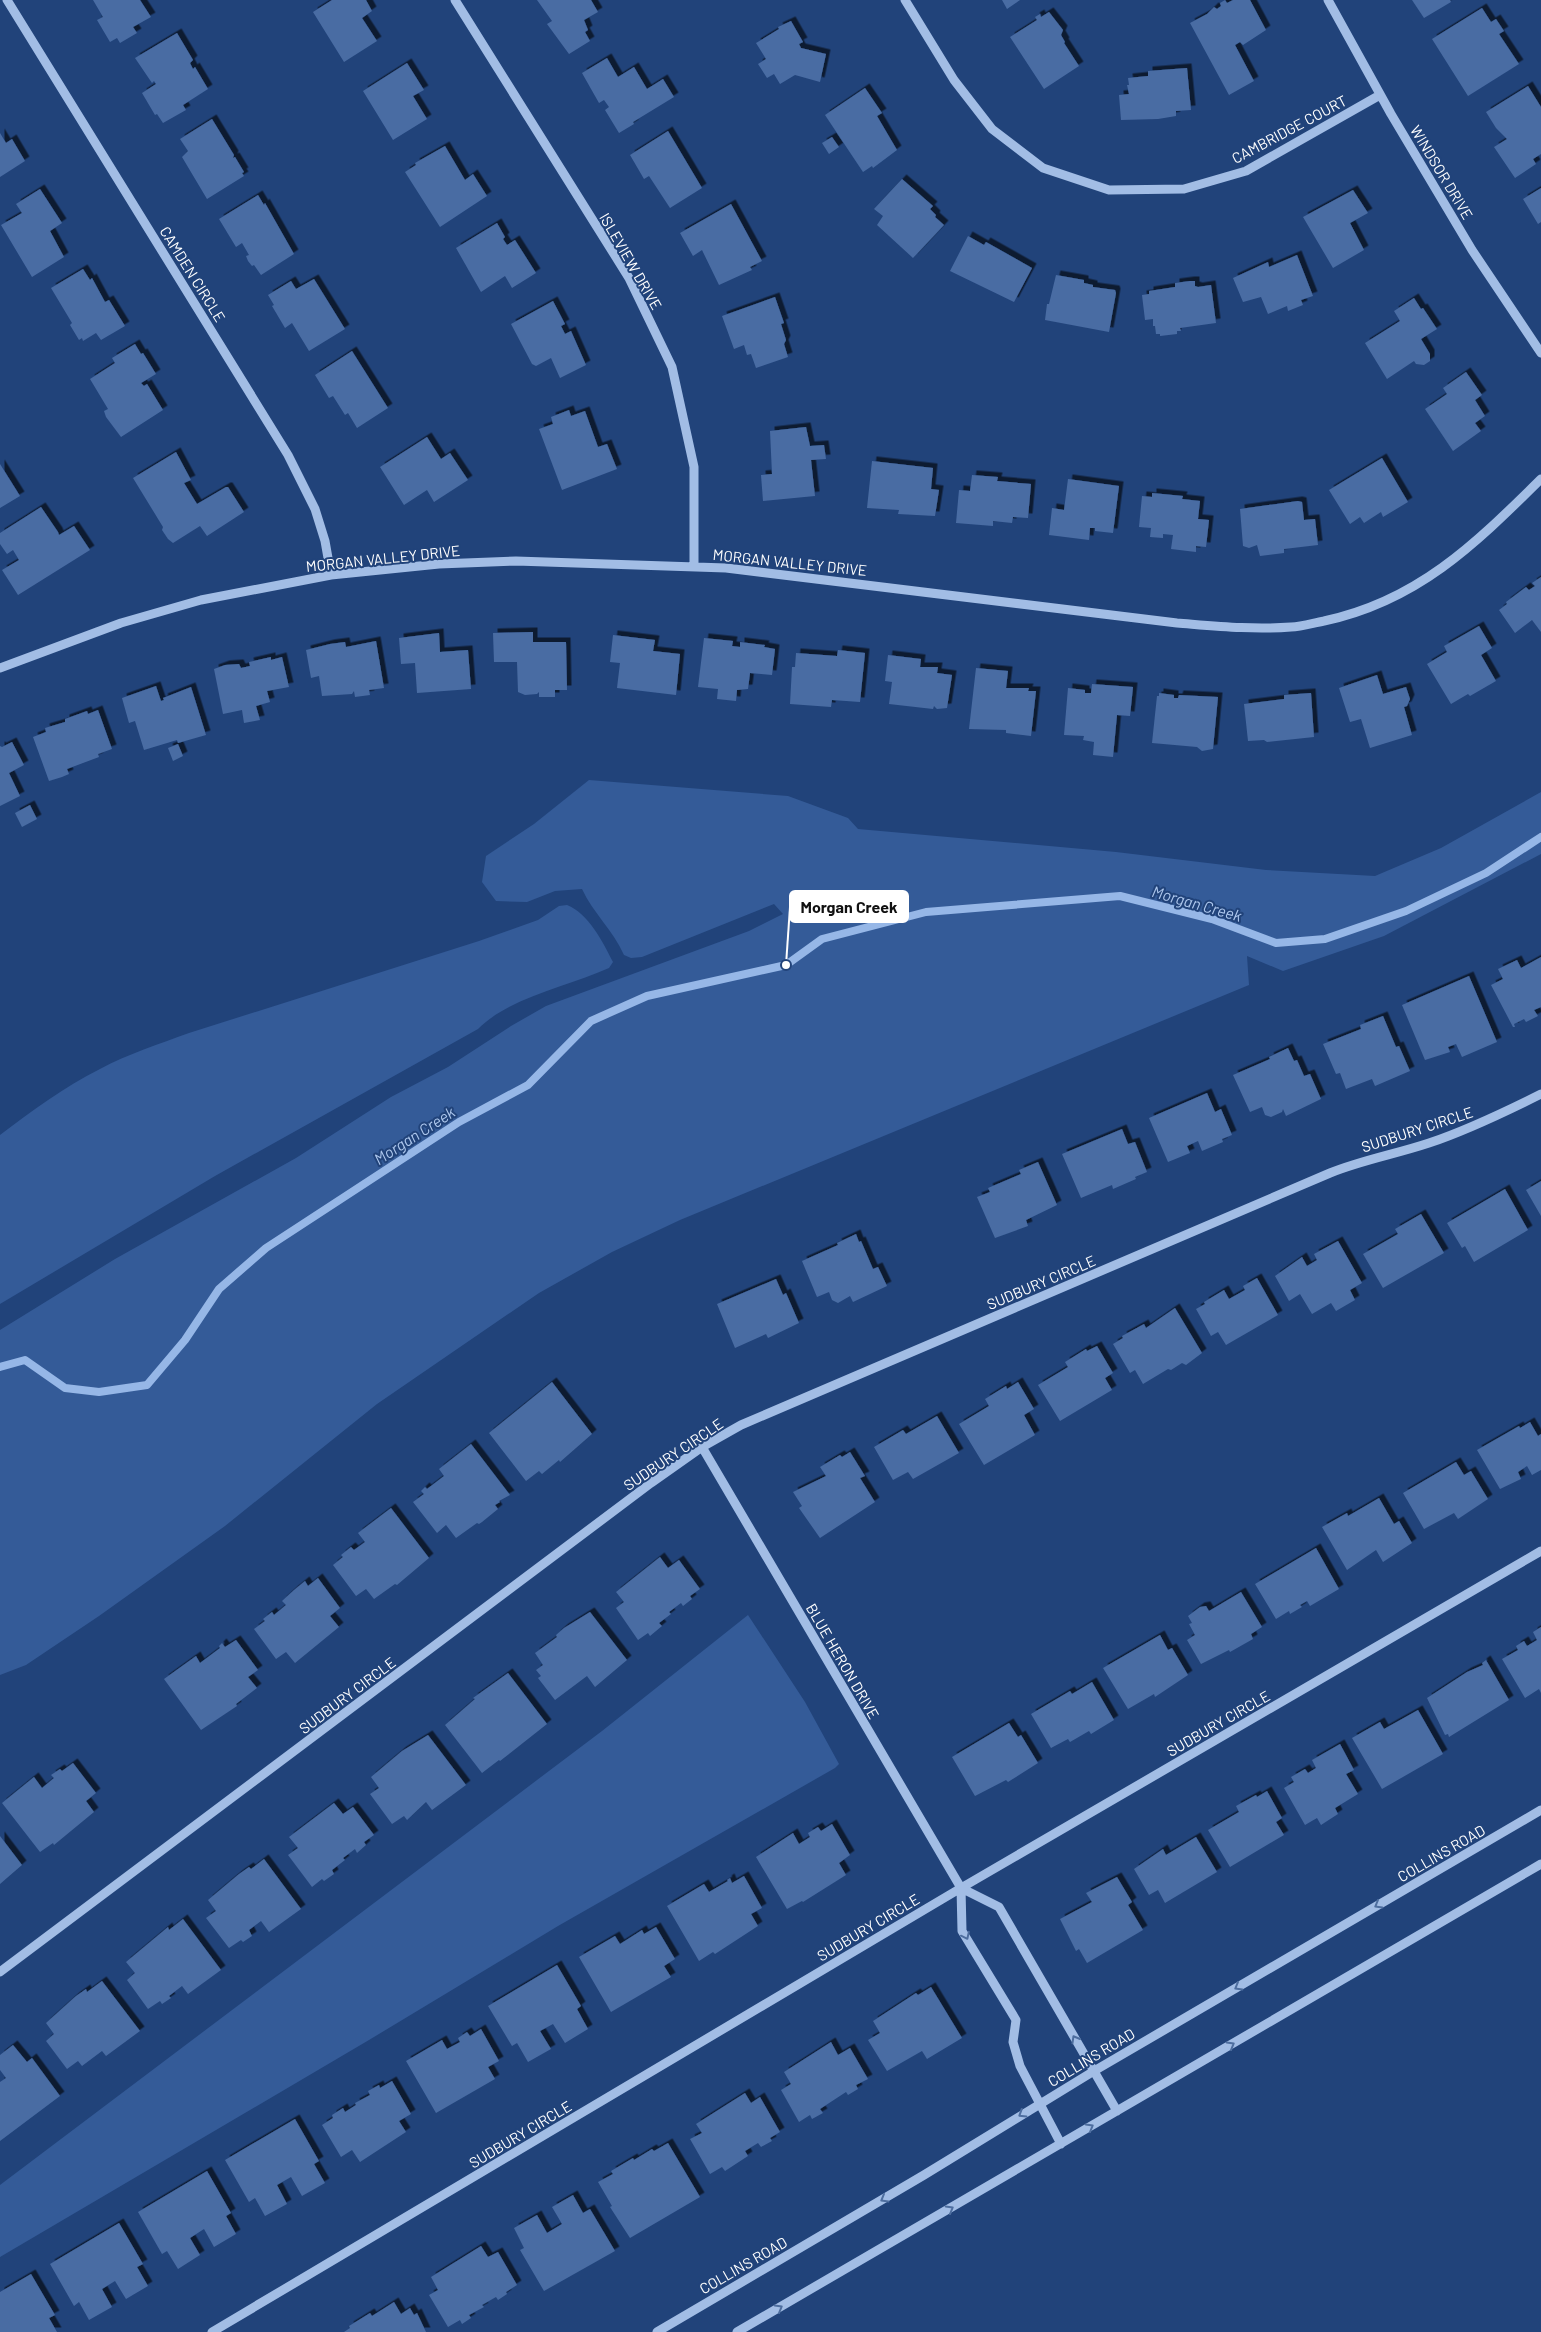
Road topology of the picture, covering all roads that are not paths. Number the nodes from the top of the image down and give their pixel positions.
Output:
1 (7, 0) edge
2 (455, 0) edge
3 (905, 0) edge
4 (1328, 0) edge
5 (1380, 96) junction
6 (1541, 352) edge
7 (1541, 480) edge
8 (694, 566) junction
9 (331, 575) junction
10 (0, 668) edge
11 (1541, 1094) edge
12 (702, 1448) junction
13 (1541, 1551) edge
14 (1541, 1810) edge
15 (1541, 1864) edge
16 (960, 1888) junction
17 (0, 1972) edge
18 (1094, 2071) junction
19 (1038, 2105) junction
20 (1118, 2112) junction
21 (1061, 2144) junction
22 (212, 2332) edge
23 (657, 2332) edge
24 (737, 2332) edge

1 - 9 street, CAMDEN CIRCLE
2 - 8 street, ISLEVIEW DRIVE
3 - 5 street, CAMBRIDGE COURT
4 - 5 street, WINDSOR DRIVE
5 - 6 street, WINDSOR DRIVE
7 - 8 street, MORGAN VALLEY DRIVE
8 - 9 street, MORGAN VALLEY DRIVE
9 - 10 street, MORGAN VALLEY DRIVE
11 - 12 street, SUDBURY CIRCLE
12 - 16 street, BLUE HERON DRIVE
12 - 17 street, SUDBURY CIRCLE
13 - 16 street, SUDBURY CIRCLE
14 -> 18 street, COLLINS ROAD
20 -> 15 street
18 -> 16 street
16 -> 19 street, BLUE HERON DRIVE
16 - 22 street, SUDBURY CIRCLE
18 - 19 street, COLLINS ROAD
18 - 20 street
19 - 21 street, BLUE HERON DRIVE
19 -> 23 street, COLLINS ROAD
21 -> 20 street
24 -> 21 street

